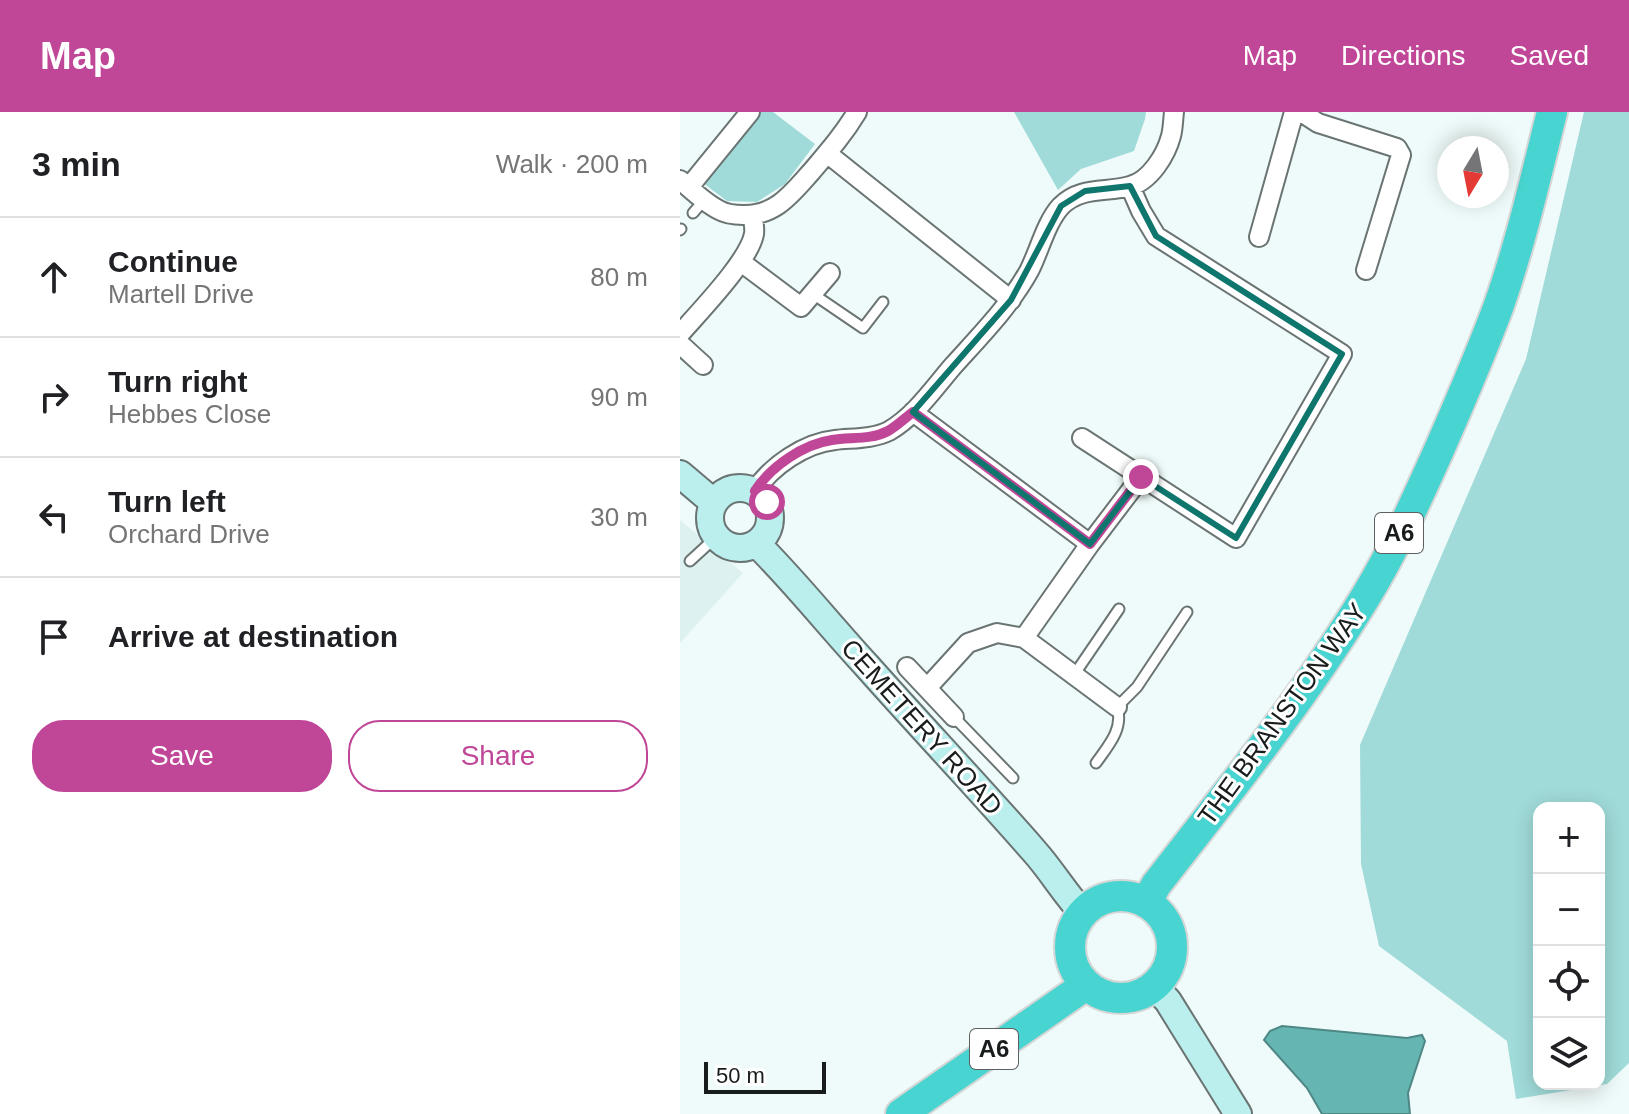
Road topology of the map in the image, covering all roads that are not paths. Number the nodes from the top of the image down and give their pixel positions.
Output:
1 (750, 112) edge
2 (857, 112) edge
3 (1174, 112) edge
4 (1294, 112) edge
5 (1301, 112) edge
6 (1552, 112) edge
7 (828, 154) junction
8 (684, 184) edge
9 (1130, 186) junction
10 (753, 216) junction
11 (1259, 237) dead end
12 (741, 262) junction
13 (1366, 270) dead end
14 (830, 273) dead end
15 (807, 300) junction
16 (1011, 300) junction
17 (883, 302) dead end
18 (802, 327) dead end
19 (680, 334) edge
20 (680, 344) edge
21 (703, 365) dead end
22 (913, 412) junction
23 (1082, 438) dead end
24 (680, 474) edge
25 (1141, 477) junction
26 (755, 491) junction
27 (713, 502) junction
28 (715, 538) junction
29 (757, 544) junction
30 (1090, 544) junction
31 (690, 561) dead end
32 (1119, 609) dead end
33 (1187, 612) dead end
34 (1024, 638) junction
35 (907, 667) dead end
36 (1074, 675) junction
37 (927, 688) junction
38 (1117, 707) junction
39 (954, 717) joint
40 (1096, 763) dead end
41 (1013, 778) dead end
42 (1146, 903) junction
43 (1083, 913) junction
44 (1086, 985) junction
45 (1154, 986) junction
46 (901, 1114) edge
47 (1238, 1114) edge

1 - 8 street
2 - 7 street
3 - 9 street
4 - 11 street
5 - 13 street
6 - 42 highway, THE BRANSTON WAY / A6
7 - 10 street
7 - 16 street
8 - 10 street
9 - 16 street
9 - 25 street
10 - 12 street
12 - 15 street
12 - 19 street
14 - 15 street
15 - 17 lane
15 - 18 street
16 - 22 street
20 - 21 street
22 - 26 street
22 - 30 street
23 - 25 street
24 - 27 main road
25 - 30 street
26 - 27 main road
26 - 29 main road
27 - 28 main road
28 - 29 main road
28 - 31 lane
29 - 43 main road, CEMETERY ROAD
30 - 34 street
32 - 36 lane
33 - 38 lane
34 - 36 street
34 - 37 street
35 - 37 street
36 - 38 street
37 - 39 street
38 - 40 lane
39 - 41 lane
42 - 43 highway
42 - 45 highway
43 - 44 highway
44 - 45 highway
44 - 46 highway, A6
45 - 47 main road

